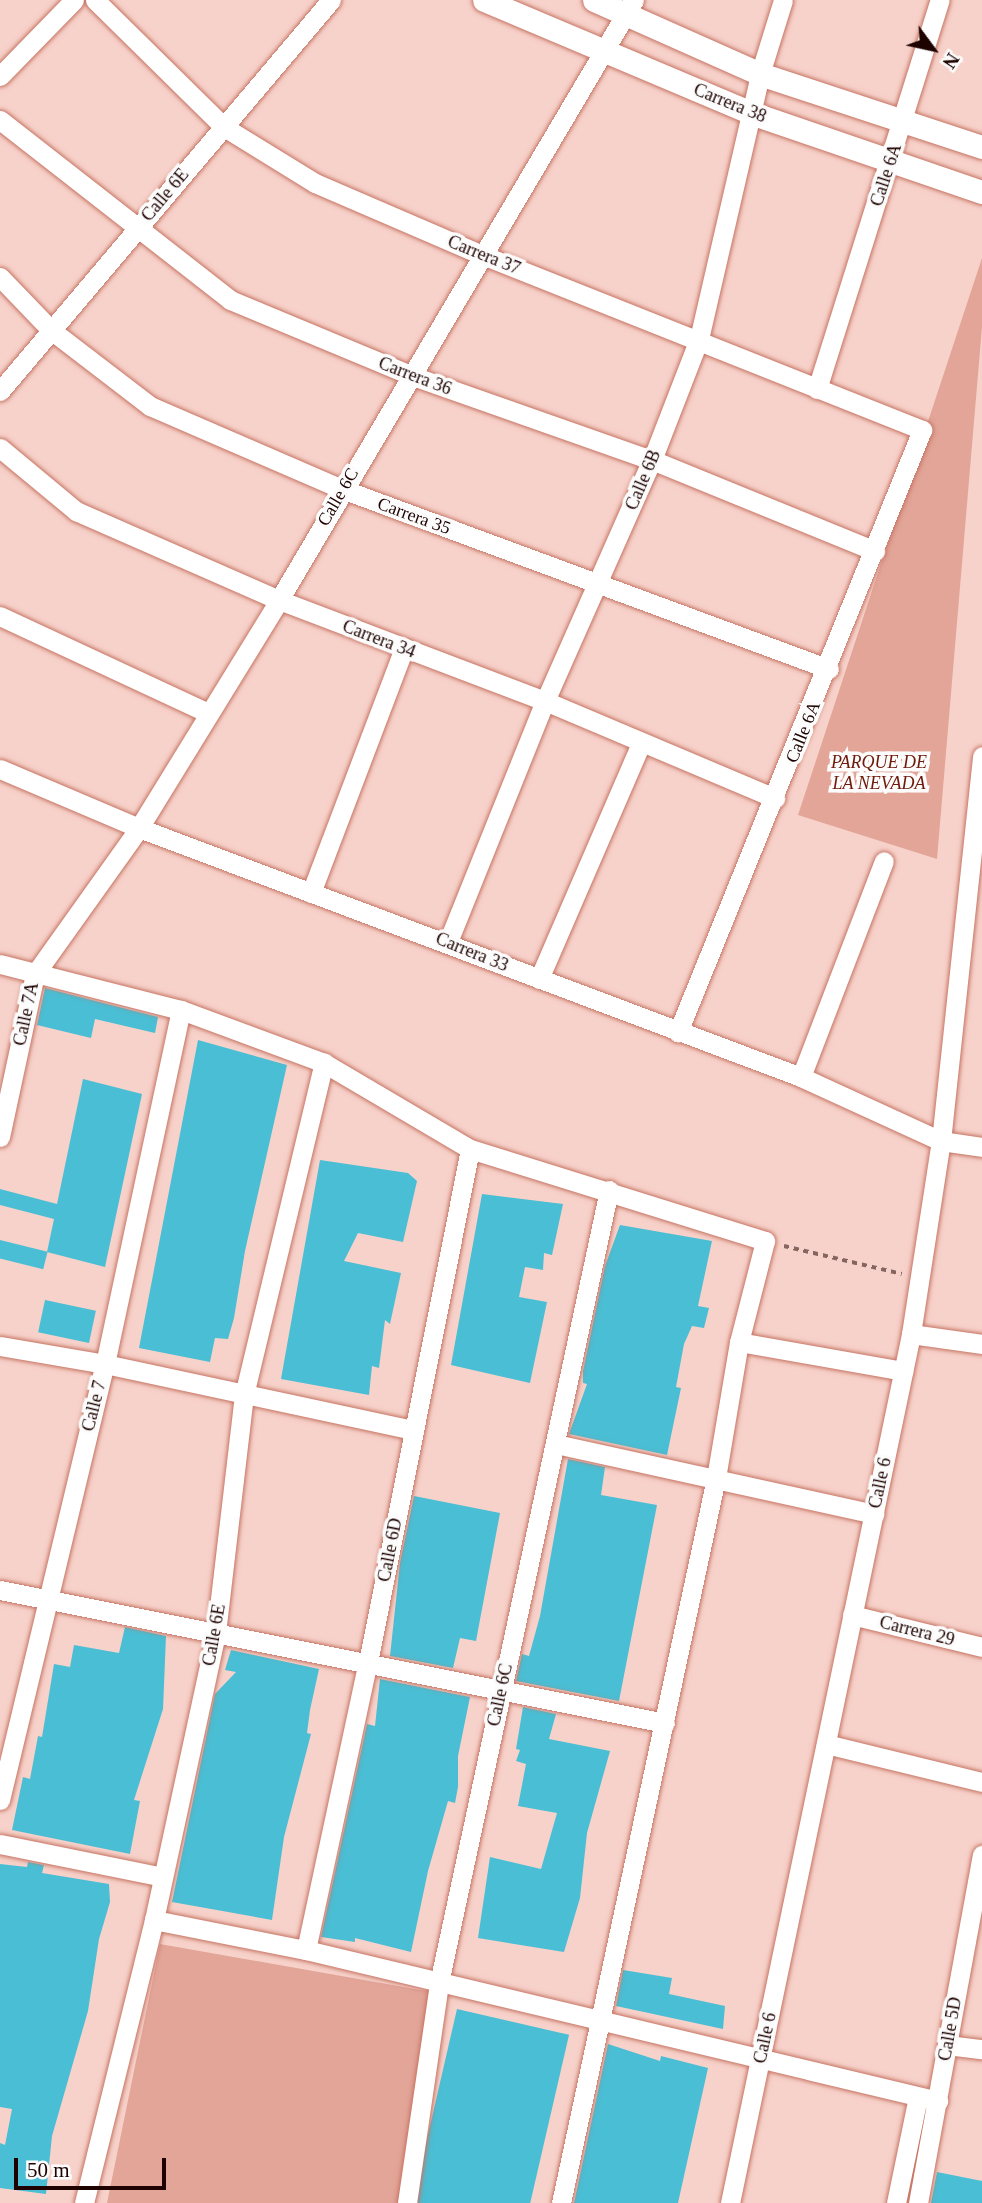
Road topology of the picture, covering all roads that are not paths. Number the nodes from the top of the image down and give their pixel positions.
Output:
1 (74, 0) edge
2 (95, 0) edge
3 (331, 0) edge
4 (484, 0) edge
5 (594, 0) edge
6 (783, 0) edge
7 (940, 0) edge
8 (632, 7) edge
9 (607, 51) junction
10 (8, 55) edge
11 (760, 74) junction
12 (0, 76) edge
13 (754, 114) junction
14 (0, 120) edge
15 (903, 122) junction
16 (224, 127) junction
17 (982, 147) edge
18 (891, 158) junction
19 (982, 192) edge
20 (138, 228) junction
21 (480, 254) junction
22 (0, 277) edge
23 (51, 330) junction
24 (699, 340) junction
25 (410, 375) junction
26 (817, 390) junction
27 (0, 391) edge
28 (922, 430) joint
29 (0, 448) edge
30 (652, 460) junction
31 (342, 489) junction
32 (875, 551) junction
33 (599, 584) junction
34 (279, 600) junction
35 (0, 616) edge
36 (404, 648) junction
37 (829, 669) junction
38 (545, 701) junction
39 (208, 713) junction
40 (641, 743) junction
41 (982, 755) edge
42 (0, 769) edge
43 (775, 798) junction
44 (139, 828) junction
45 (884, 861) dead end
46 (311, 893) junction
47 (448, 942) junction
48 (0, 964) edge
49 (35, 974) junction
50 (539, 979) junction
51 (181, 1010) junction
52 (678, 1032) junction
53 (324, 1063) junction
54 (801, 1077) junction
55 (0, 1137) edge
56 (940, 1141) junction
57 (982, 1147) edge
58 (470, 1149) junction
59 (609, 1190) junction
60 (911, 1334) junction
61 (739, 1342) junction
62 (982, 1344) edge
63 (0, 1346) edge
64 (105, 1364) junction
65 (904, 1371) junction
66 (244, 1395) junction
67 (413, 1430) junction
68 (556, 1444) junction
69 (716, 1478) junction
70 (874, 1514) junction
71 (0, 1590) edge
72 (46, 1598) junction
73 (852, 1615) junction
74 (216, 1633) junction
75 (982, 1647) edge
76 (368, 1662) junction
77 (500, 1693) junction
78 (666, 1723) junction
79 (826, 1744) junction
80 (982, 1782) edge
81 (0, 1800) edge
82 (0, 1844) edge
83 (982, 1855) edge
84 (163, 1877) junction
85 (154, 1920) junction
86 (306, 1950) junction
87 (439, 1983) junction
88 (602, 2022) junction
89 (947, 2045) junction
90 (982, 2049) edge
91 (761, 2058) junction
92 (918, 2097) junction
93 (938, 2101) junction
94 (84, 2203) edge
95 (407, 2203) edge
96 (561, 2203) edge
97 (730, 2203) edge
98 (896, 2203) edge
99 (918, 2203) edge

1 - 10 street
2 - 16 street, Carrera 37
3 - 16 street, Calle 6E
4 - 9 street, Carrera 38
5 - 8 street
6 - 11 street, Calle 6B
7 - 15 street, Calle 6A
8 - 9 street, Calle 6C
8 - 11 street
9 - 13 street, Carrera 38
9 - 21 street, Calle 6C
10 - 12 street
11 - 13 street, Calle 6B
11 - 15 street
13 - 18 street, Carrera 38
13 - 24 street, Calle 6B
14 - 20 street, Carrera 36
15 - 17 street
15 - 18 street, Calle 6A
16 - 20 street, Calle 6E
16 - 21 street, Carrera 37
18 - 19 street, Carrera 38
18 - 26 street, Calle 6A
20 - 23 street, Calle 6E
20 - 25 street, Carrera 36
21 - 24 street, Carrera 37
21 - 25 street, Calle 6C
22 - 23 street, Carrera 35
23 - 27 street, Calle 6E
23 - 31 street, Carrera 35
24 - 26 street, Carrera 37
24 - 30 street, Calle 6B
25 - 30 street, Carrera 36
25 - 31 street, Calle 6C
26 - 28 street, Carrera 37
28 - 32 street, Calle 6A
29 - 34 street, Carrera 34
30 - 32 street, Carrera 36
30 - 33 street, Calle 6B
31 - 33 street, Carrera 35
31 - 34 street, Calle 6C
32 - 37 street, Calle 6A
33 - 37 street, Carrera 35
33 - 38 street, Calle 6B
34 - 36 street, Carrera 34
34 - 39 street, Calle 6C
35 - 39 street
36 - 38 street, Carrera 34
36 - 46 street
37 - 43 street, Calle 6A
38 - 40 street, Carrera 34
38 - 47 street, Calle 6B
39 - 44 street, Calle 6C
40 - 43 street, Carrera 34
40 - 50 street
41 - 56 street, Calle 6
42 - 44 street, Carrera 33
43 - 52 street, Calle 6A
44 - 46 street, Carrera 33
44 - 49 street, Calle 6C
45 - 54 street
46 - 47 street, Carrera 33
47 - 50 street, Carrera 33
48 - 49 street
49 - 51 street
49 - 55 street, Calle 7A
50 - 52 street, Carrera 33
51 - 53 street
51 - 64 street, Calle 7
52 - 54 street, Carrera 33
53 - 58 street
53 - 66 street, Calle 6E
54 - 56 street, Carrera 33
56 - 57 street
56 - 60 street, Calle 6
58 - 59 street
58 - 67 street, Calle 6D
59 - 61 street
59 - 68 street, Calle 6C
60 - 62 street
60 - 65 street, Calle 6
61 - 65 street
61 - 69 street
63 - 64 street
64 - 66 street
64 - 72 street, Calle 7
65 - 70 street, Calle 6
66 - 67 street
66 - 74 street, Calle 6E
67 - 76 street, Calle 6D
68 - 69 street
68 - 77 street, Calle 6C
69 - 70 street
69 - 78 street
70 - 73 street, Calle 6
71 - 72 street
72 - 74 street
72 - 81 street, Calle 7
73 - 75 street, Carrera 29
73 - 79 street, Calle 6
74 - 76 street
74 - 84 street, Calle 6E
76 - 77 street
76 - 86 street, Calle 6D
77 - 78 street
77 - 87 street, Calle 6C
78 - 88 street
79 - 80 street
79 - 91 street, Calle 6
82 - 84 street
83 - 89 street, Calle 5D
84 - 85 street, Calle 6E
85 - 86 street
85 - 94 street, Calle 6E
86 - 87 street
87 - 88 street
87 - 95 street, Calle 6C
88 - 91 street
88 - 96 street
89 - 90 street
89 - 93 street, Calle 5D
91 - 92 street
91 - 97 street, Calle 6
92 - 93 street
92 - 98 street
93 - 99 street, Calle 5D

